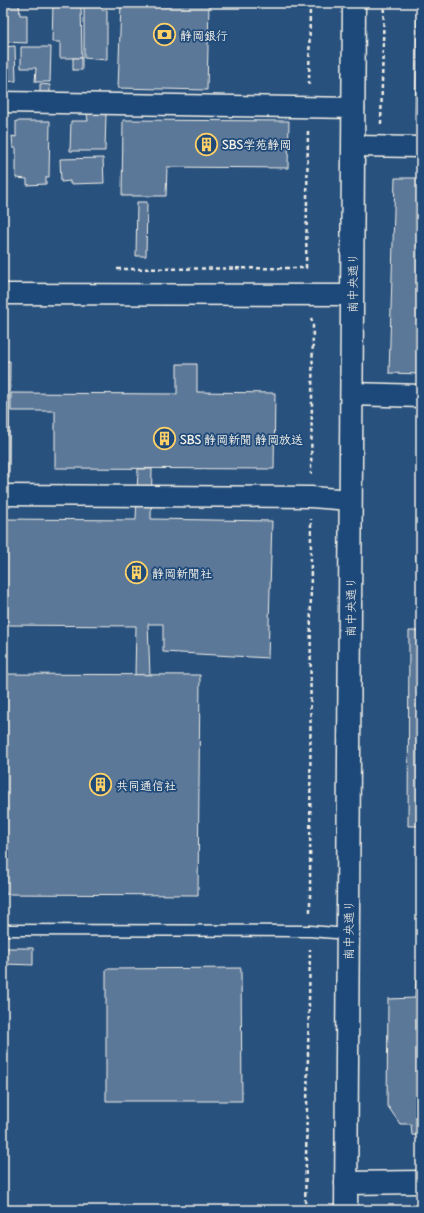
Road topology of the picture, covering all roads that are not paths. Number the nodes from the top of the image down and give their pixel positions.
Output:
1 (354, 3) edge
2 (3, 102) edge
3 (354, 108) junction
4 (353, 146) junction
5 (421, 147) edge
6 (3, 294) edge
7 (352, 295) junction
8 (352, 394) junction
9 (421, 396) edge
10 (3, 495) edge
11 (351, 500) junction
12 (3, 930) edge
13 (348, 934) junction
14 (421, 1182) edge
15 (346, 1183) junction
16 (346, 1210) edge

1 - 3 street, 南中央通り
2 - 3 street
3 - 4 street, 南中央通り
4 - 5 street
4 - 7 street, 南中央通り
6 - 7 street
7 - 8 street, 南中央通り
8 - 9 street
8 - 11 street, 南中央通り
10 - 11 street
11 - 13 street, 南中央通り
12 - 13 lane
13 - 15 street, 南中央通り
14 - 15 street
15 - 16 street, 南中央通り

